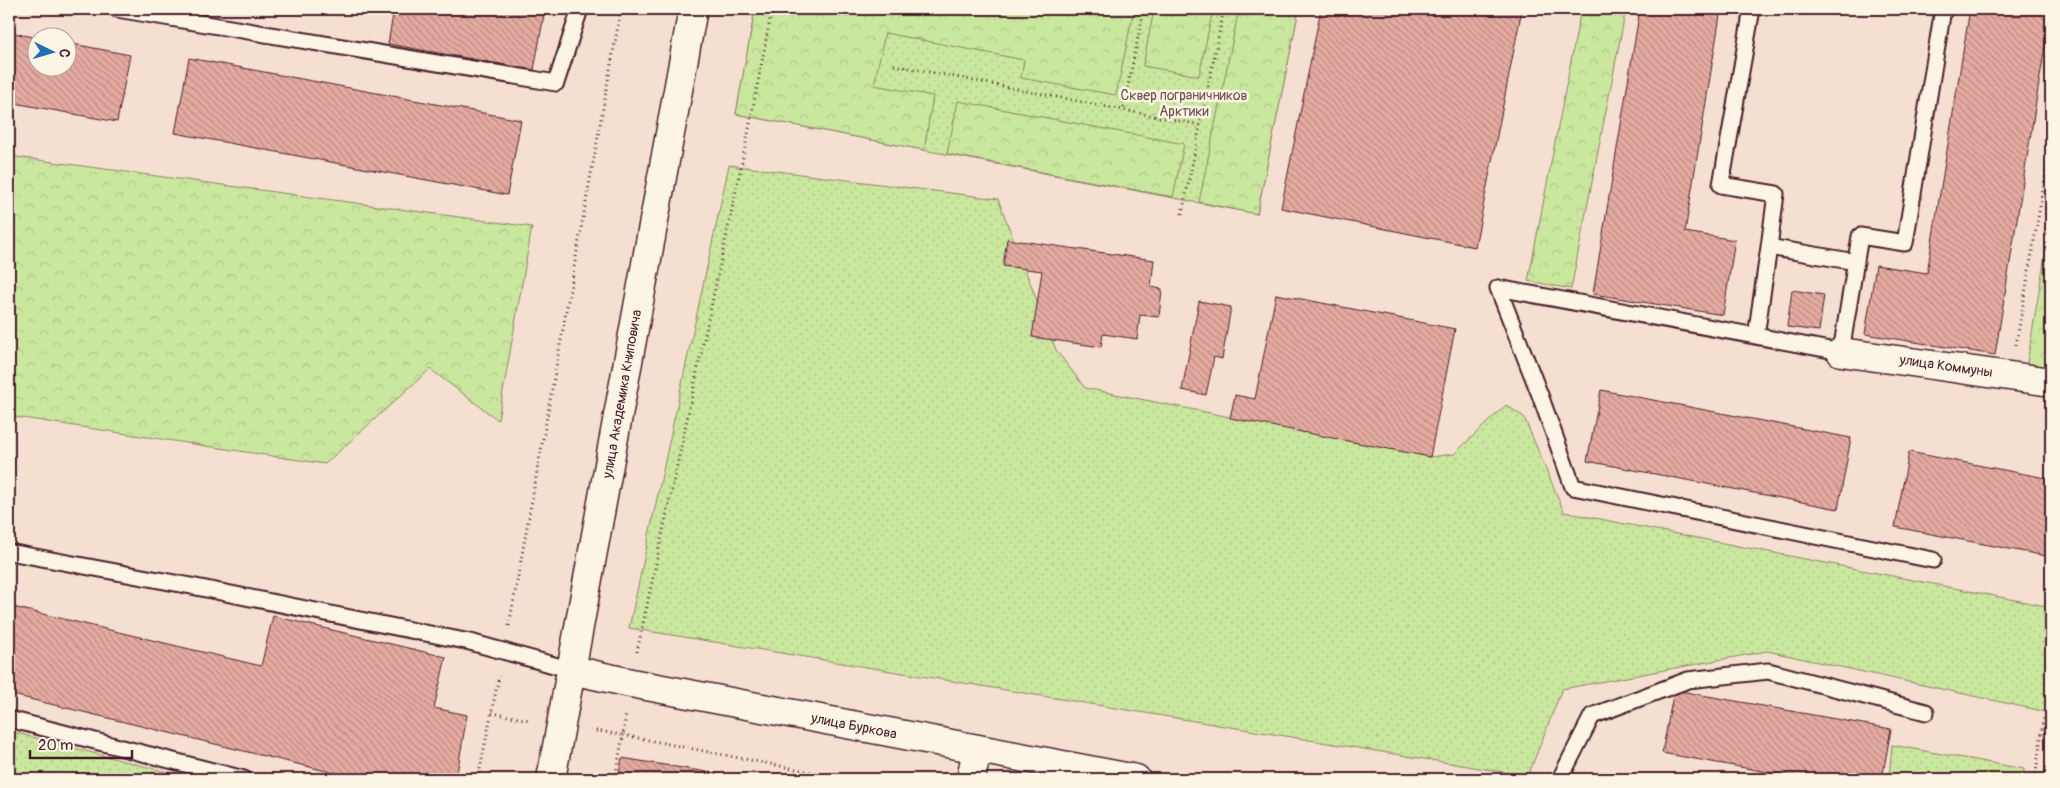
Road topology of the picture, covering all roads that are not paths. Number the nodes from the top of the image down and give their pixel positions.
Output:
1 (118, 9) edge
2 (580, 9) edge
3 (693, 9) edge
4 (1752, 9) edge
5 (1943, 9) edge
6 (1769, 247) junction
7 (1856, 262) junction
8 (1756, 336) junction
9 (1841, 352) junction
10 (2051, 382) edge
11 (9, 552) edge
12 (1933, 560) dead end
13 (572, 670) junction
14 (1926, 712) dead end
15 (9, 719) edge
16 (977, 749) junction
17 (244, 779) edge
18 (551, 779) edge
19 (971, 779) edge
20 (1136, 779) edge
21 (1560, 779) edge

1 - 2 lane
3 - 13 street, улица Академика Книповича
4 - 6 lane
5 - 7 lane
6 - 7 lane
6 - 8 lane
7 - 9 lane
8 - 9 lane
8 - 12 lane
9 - 10 street, улица Коммуны
11 - 13 lane
13 - 16 street, улица Буркова
13 - 18 street, улица Академика Книповича
14 - 21 lane
15 - 17 lane
16 - 19 street
16 - 20 street, улица Буркова

